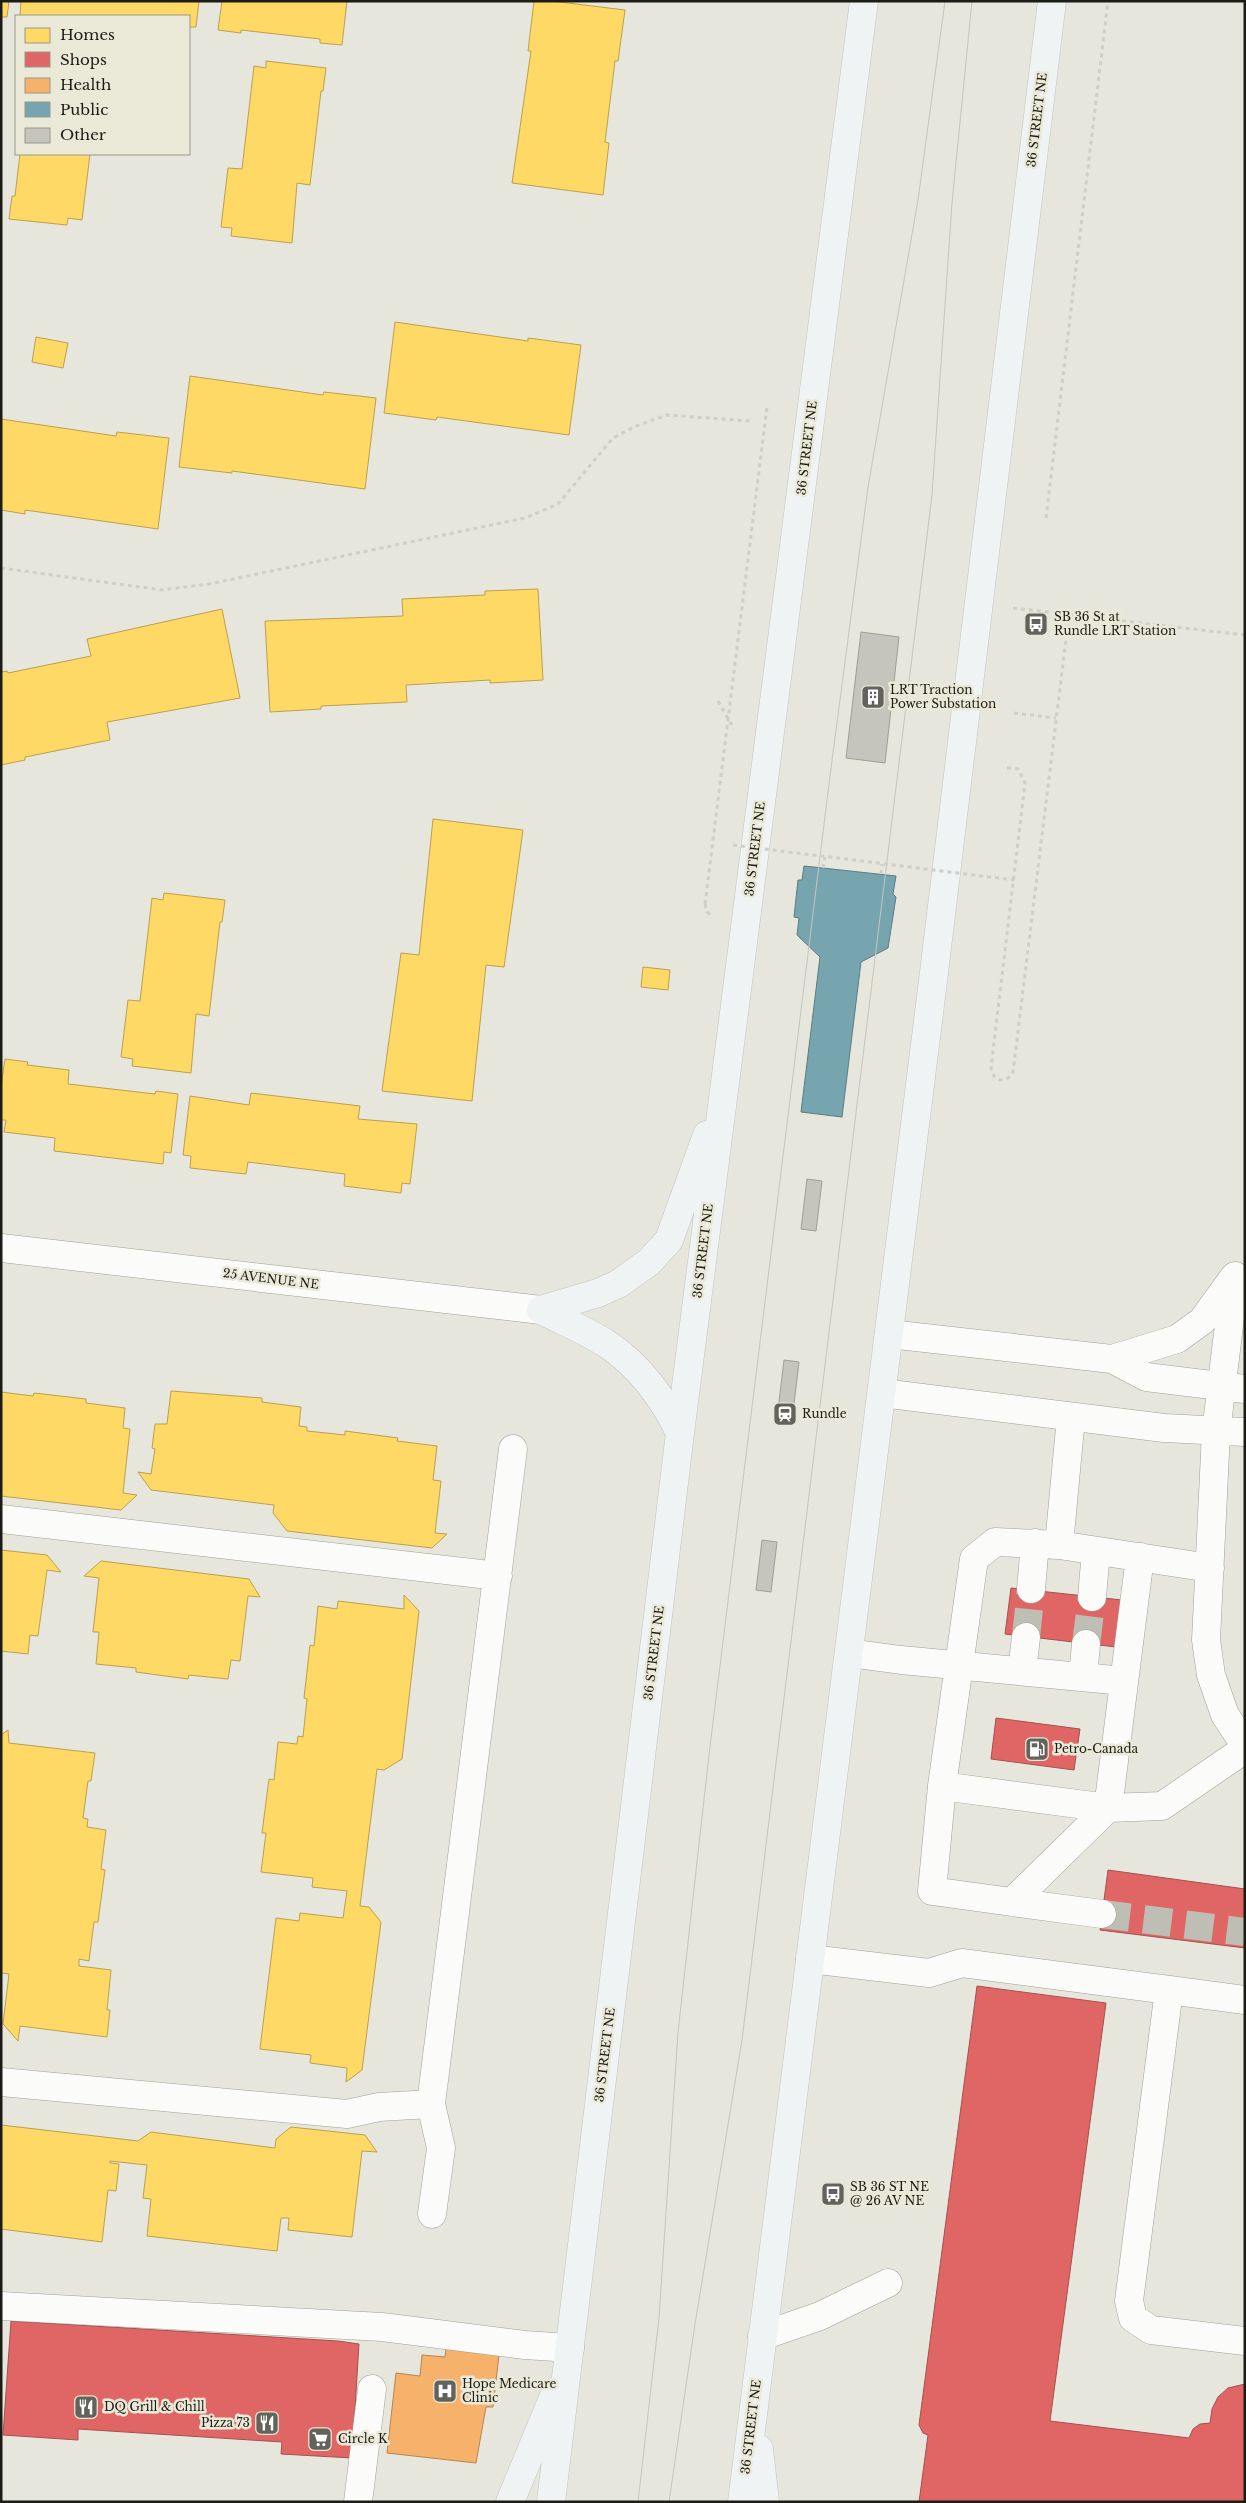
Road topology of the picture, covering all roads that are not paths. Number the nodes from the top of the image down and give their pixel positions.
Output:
1 (1052, 1) edge
2 (862, 4) edge
3 (725, 1085) junction
4 (1, 1248) edge
5 (541, 1310) junction
6 (889, 1334) junction
7 (1112, 1359) junction
8 (1233, 1387) edge
9 (882, 1393) junction
10 (1071, 1417) junction
11 (1216, 1432) junction
12 (1245, 1432) edge
13 (680, 1433) junction
14 (513, 1449) dead end
15 (1, 1519) edge
16 (1047, 1544) junction
17 (1096, 1550) junction
18 (1140, 1557) junction
19 (1210, 1568) junction
20 (498, 1576) junction
21 (1031, 1589) tunnel mouth
22 (1092, 1597) tunnel mouth
23 (1026, 1637) tunnel mouth
24 (1086, 1644) tunnel mouth
25 (849, 1652) junction
26 (959, 1665) junction
27 (1022, 1671) junction
28 (1083, 1677) junction
29 (1124, 1681) junction
30 (1245, 1745) edge
31 (1245, 1749) edge
32 (942, 1786) junction
33 (1108, 1808) junction
34 (1012, 1902) junction
35 (1102, 1914) tunnel mouth
36 (810, 1959) junction
37 (1169, 1990) junction
38 (1245, 2000) edge
39 (1, 2082) edge
40 (431, 2104) junction
41 (432, 2214) dead end
42 (888, 2283) dead end
43 (1, 2306) edge
44 (762, 2336) junction
45 (1245, 2341) edge
46 (569, 2355) junction
47 (372, 2389) dead end
48 (754, 2402) junction
49 (358, 2502) edge
50 (510, 2502) edge
51 (551, 2502) edge
52 (742, 2502) edge
53 (765, 2502) edge

1 - 6 main road, 36 STREET NE
2 - 3 main road, 36 STREET NE
3 - 5 main road
3 - 13 main road, 36 STREET NE
4 - 5 street, 25 AVENUE NE
5 - 13 main road
6 - 7 street
6 - 9 main road, 36 STREET NE
7 - 8 street
7 - 8 street
8 - 11 street
9 - 10 street
9 - 25 main road, 36 STREET NE
10 - 11 street
10 - 16 street
11 - 12 street
11 - 19 street
13 - 46 main road, 36 STREET NE
14 - 20 street
15 - 20 street
16 - 17 street
16 - 21 street
16 - 26 street
17 - 18 street
17 - 22 street
18 - 19 street
18 - 29 street
19 - 30 street
20 - 40 street
23 - 27 street
24 - 28 street
25 - 26 street
25 - 36 main road, 36 STREET NE
26 - 27 street
26 - 32 street
27 - 28 street
28 - 29 street
29 - 33 street
31 - 33 street
32 - 33 street
32 - 34 street
33 - 34 street
34 - 35 street
36 - 37 street
36 - 44 main road, 36 STREET NE
37 - 38 street
37 - 45 street
39 - 40 street
40 - 41 street
42 - 44 street
43 - 46 street
44 - 48 main road, 36 STREET NE
46 - 50 main road
46 - 51 main road, 36 STREET NE
47 - 49 street
48 - 52 main road, 36 STREET NE
48 - 53 main road

